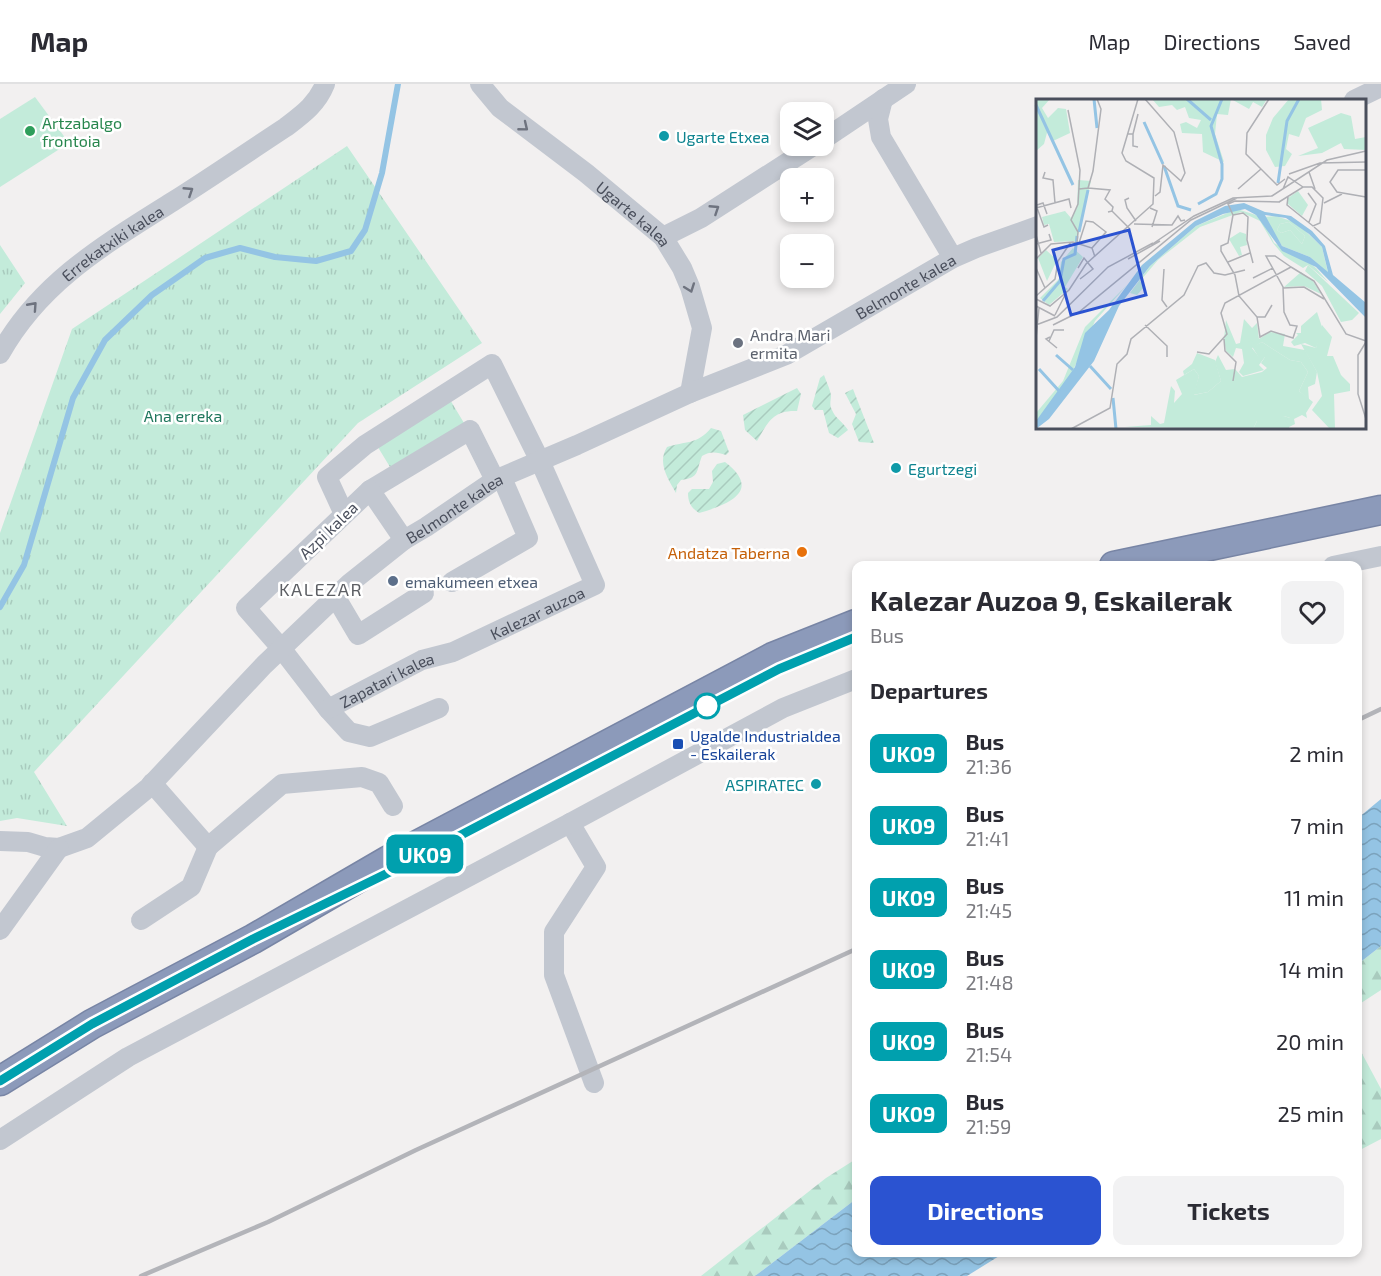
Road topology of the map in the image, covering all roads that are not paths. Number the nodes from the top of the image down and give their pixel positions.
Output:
1 (325, 84) edge
2 (906, 84) edge
3 (482, 85) edge
4 (1381, 87) edge
5 (883, 99) junction
6 (1356, 99) edge
7 (846, 124) junction
8 (834, 132) edge
9 (881, 137) junction
10 (797, 156) edge
11 (1036, 227) edge
12 (663, 237) junction
13 (953, 258) junction
14 (0, 354) edge
15 (690, 393) junction
16 (540, 461) junction
17 (498, 479) junction
18 (370, 490) junction
19 (1381, 510) edge
20 (344, 514) junction
21 (404, 540) junction
22 (1381, 556) edge
23 (1138, 561) edge
24 (1357, 561) edge
25 (452, 582) dead end
26 (424, 593) dead end
27 (335, 596) junction
28 (852, 626) edge
29 (852, 640) edge
30 (281, 648) junction
31 (453, 652) joint
32 (852, 681) edge
33 (439, 708) dead end
34 (328, 709) junction
35 (517, 778) dead end
36 (152, 783) junction
37 (393, 806) dead end
38 (436, 819) dead end
39 (570, 823) junction
40 (0, 841) edge
41 (208, 847) junction
42 (59, 848) junction
43 (141, 920) dead end
44 (0, 930) edge
45 (253, 939) junction
46 (0, 1081) edge
47 (594, 1083) dead end
48 (0, 1140) edge

14 -> 1 street, Errekatxiki kalea
2 - 5 street
3 -> 12 street, Ugarte kalea
4 - 6 street
5 - 7 street
5 - 9 street
7 - 8 street
7 - 9 street
9 - 13 street
12 -> 10 street
11 - 13 street, Belmonte kalea
12 -> 15 street, Ugarte kalea
13 - 15 street, Belmonte kalea
15 - 16 street, Belmonte kalea
16 - 17 street, Belmonte kalea
16 - 20 street
16 - 31 street, Kalezar auzoa
17 - 18 street, Azpi kalea
17 - 21 street, Belmonte kalea
17 - 25 street
18 - 20 street, Azpi kalea
18 - 21 street, Azpi kalea
19 - 23 highway
20 - 30 street, Azpi kalea
21 - 27 street, Belmonte kalea
22 - 24 street
26 - 27 street
27 - 30 street, Belmonte kalea
28 - 45 highway
29 - 45 highway
30 - 34 street, Zapatari kalea
30 - 36 street, Belmonte kalea
31 - 34 street, Zapatari kalea
32 - 39 street
33 - 34 street
35 - 38 street
36 - 41 street
36 - 42 street, Belmonte kalea
37 - 41 street
39 - 47 street
39 - 48 street
40 - 42 street
41 - 43 street
42 - 44 street
45 - 46 highway

